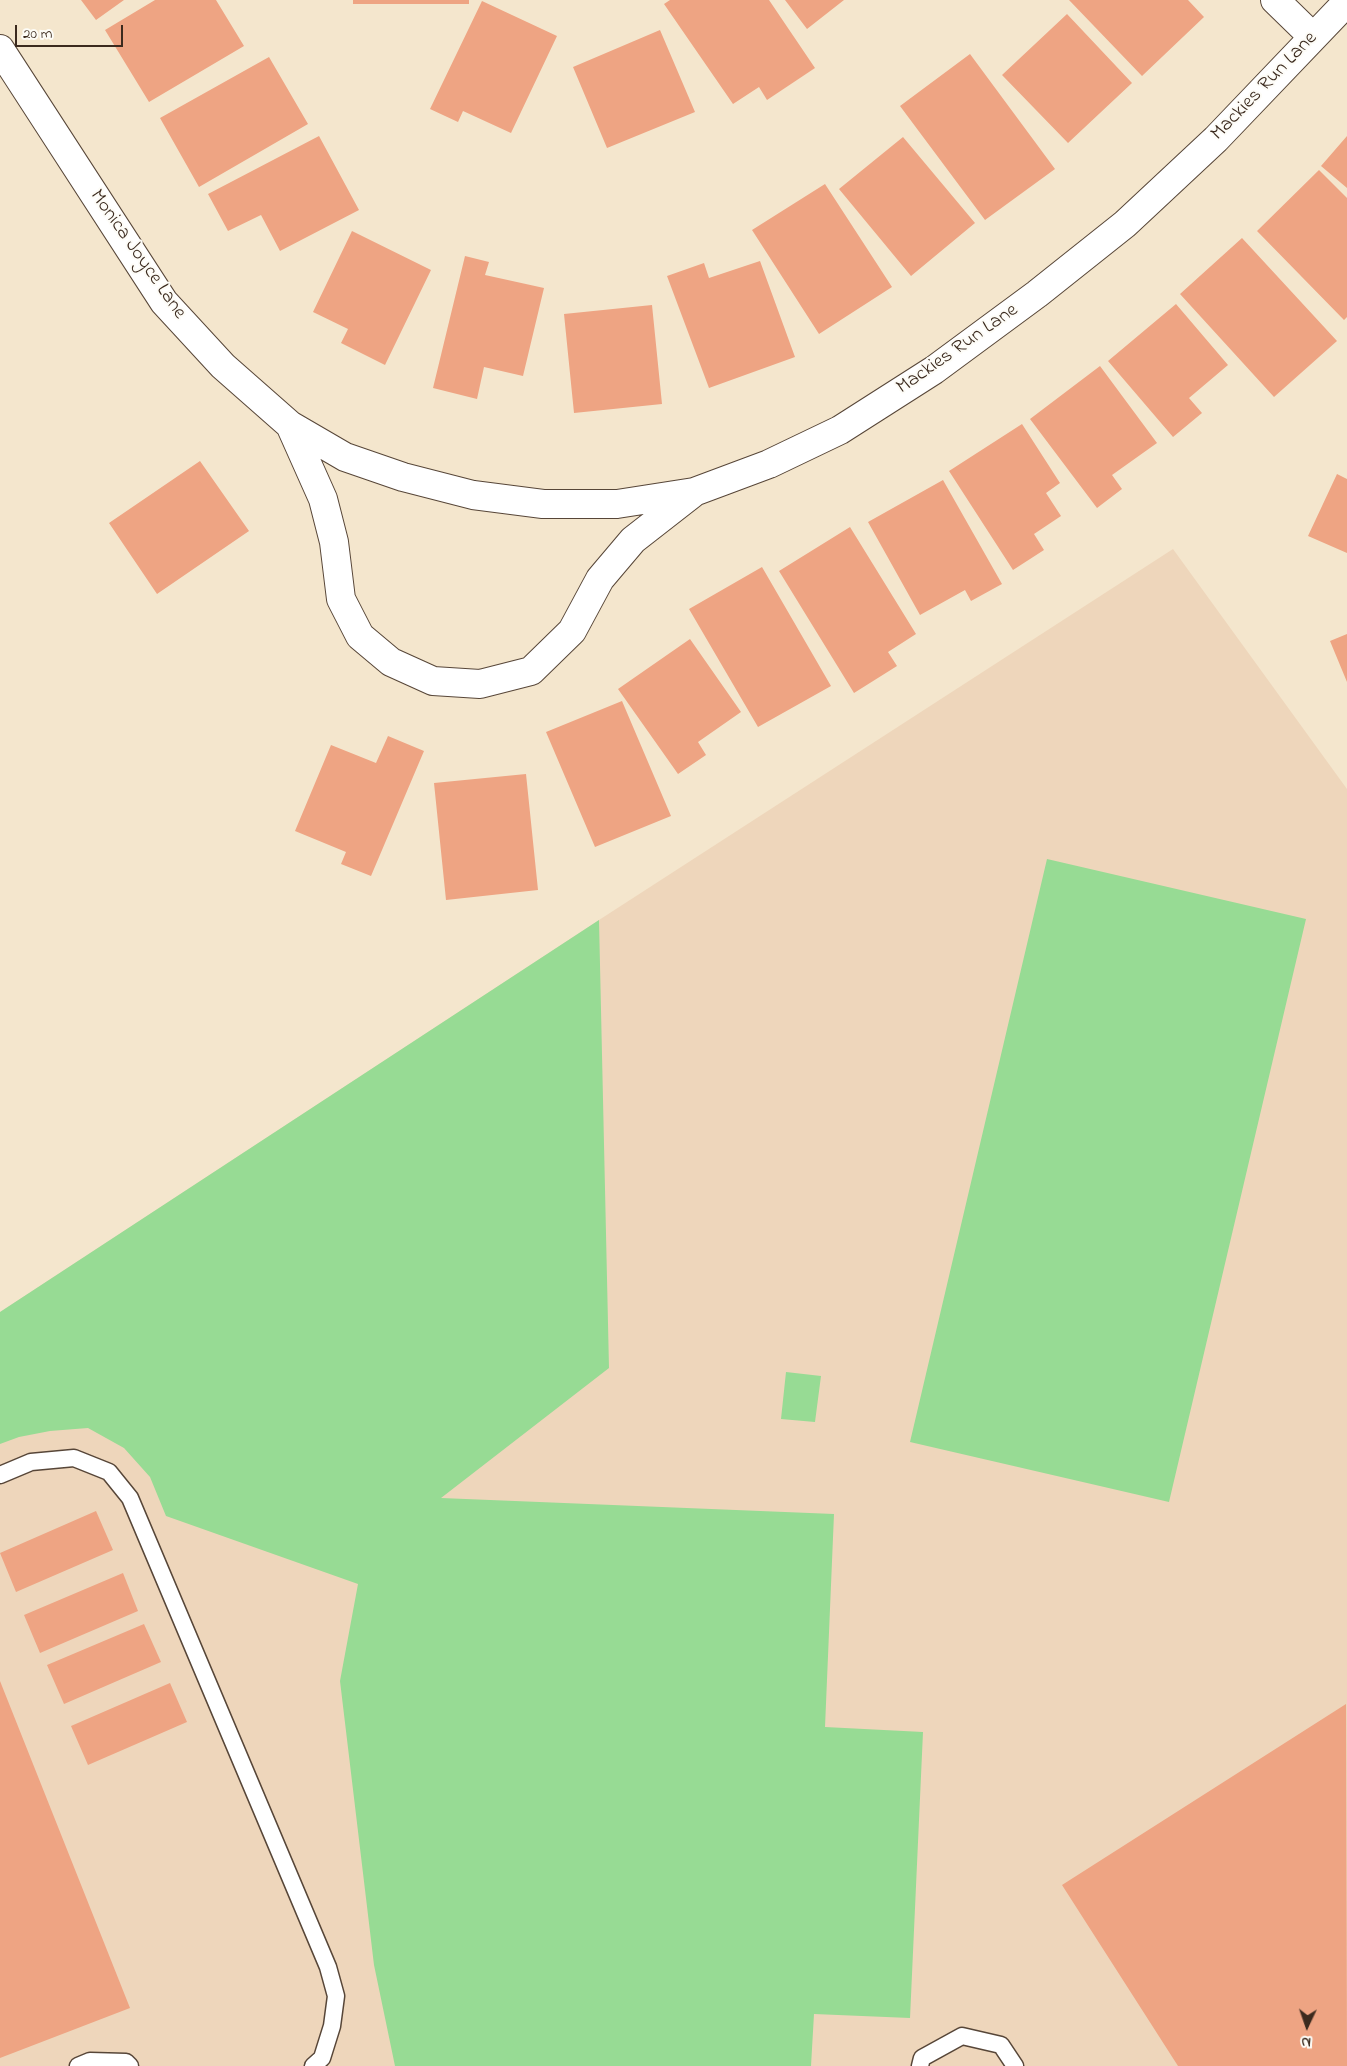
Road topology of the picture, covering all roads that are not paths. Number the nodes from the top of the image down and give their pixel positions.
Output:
1 (1276, 0) edge
2 (1347, 2) edge
3 (1313, 37) junction
4 (0, 49) edge
5 (290, 425) junction
6 (694, 492) junction
7 (473, 495) joint
8 (0, 1475) edge
9 (78, 2066) edge
10 (130, 2066) edge
11 (313, 2066) edge
12 (920, 2066) edge
13 (1015, 2066) edge

1 - 3 street
2 - 3 street, Mackies Run Lane
3 - 6 street, Mackies Run Lane
4 - 5 street, Monica Joyce Lane
5 - 6 street
5 - 7 street, Monica Joyce Lane
6 - 7 street, Mackies Run Lane
8 - 11 lane
9 - 10 lane
12 - 13 lane

